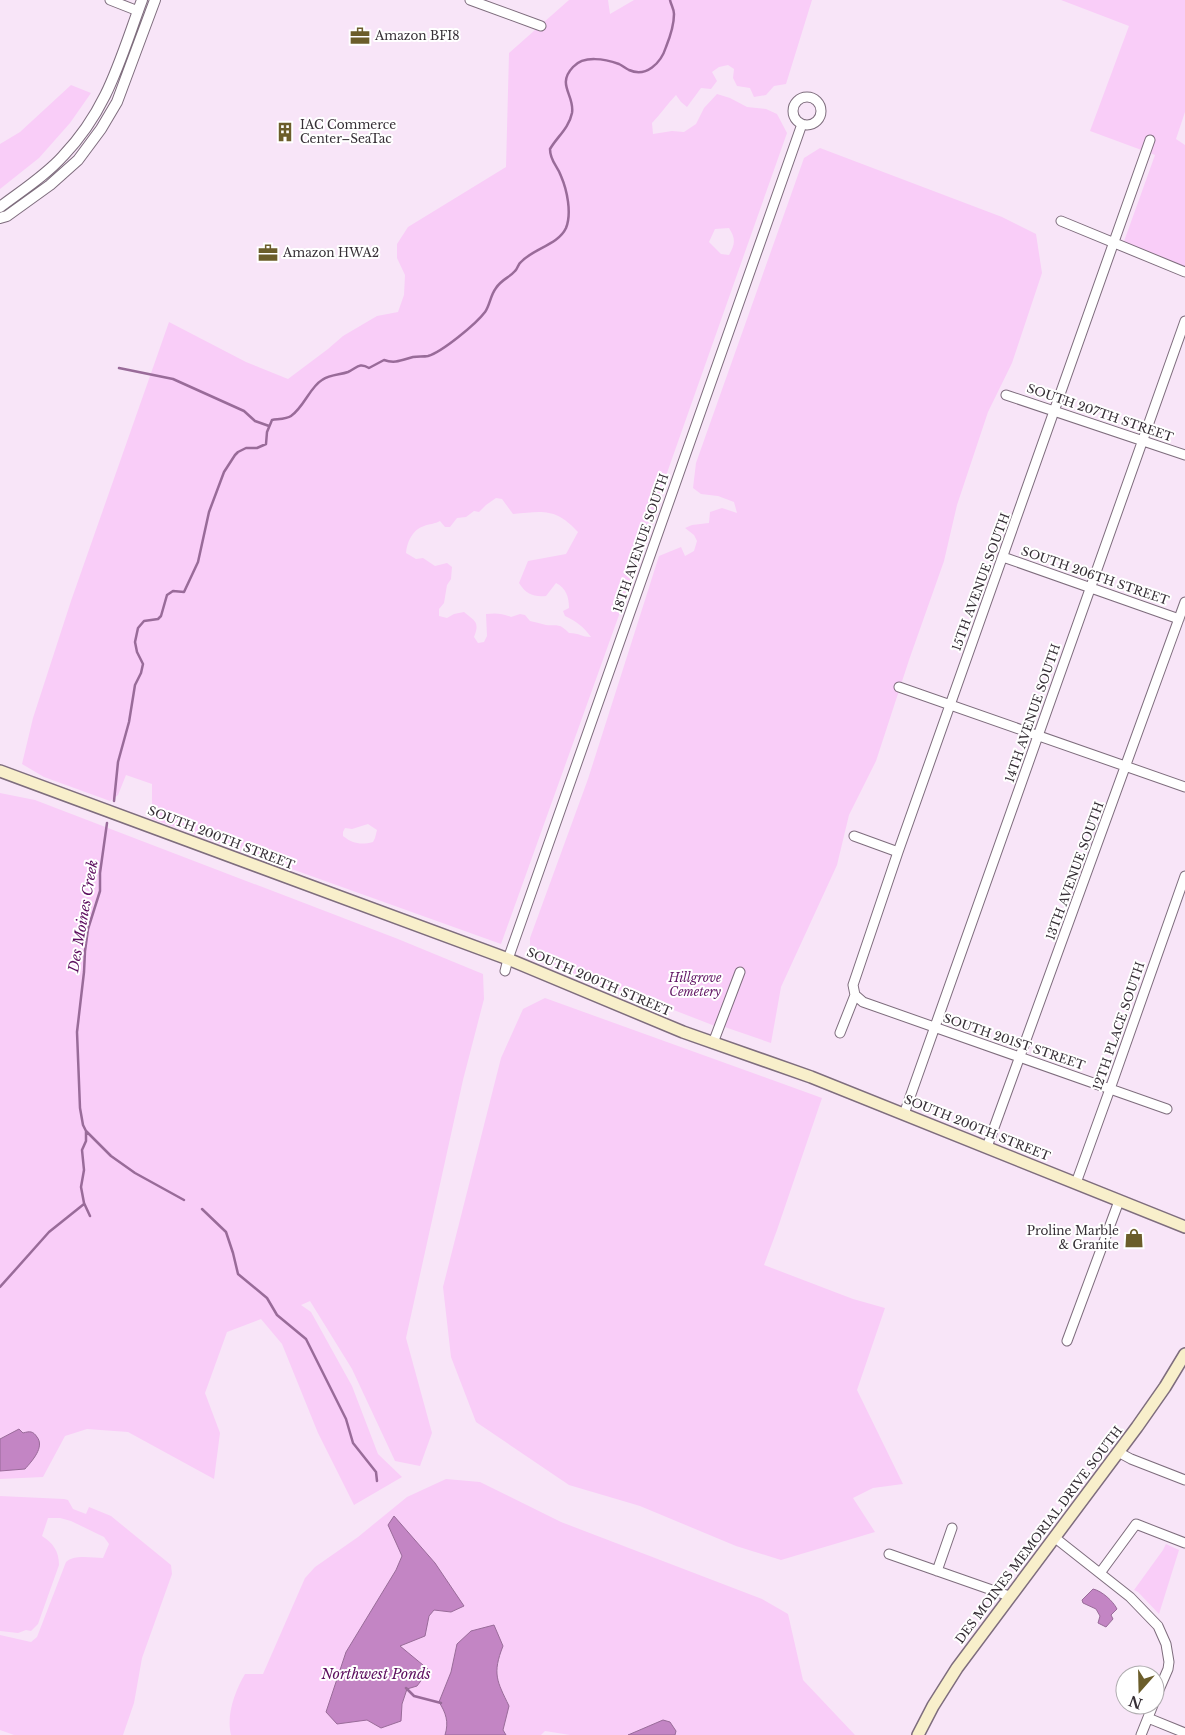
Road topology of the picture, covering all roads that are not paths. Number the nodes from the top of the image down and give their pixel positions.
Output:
1 (110, 0) edge
2 (142, 0) edge
3 (155, 0) edge
4 (470, 0) edge
5 (138, 11) junction
6 (541, 26) dead end
7 (802, 124) dead end
8 (1150, 140) dead end
9 (0, 207) edge
10 (0, 218) edge
11 (1061, 221) dead end
12 (1114, 244) junction
13 (1185, 272) edge
14 (1185, 321) edge
15 (1006, 395) dead end
16 (1055, 412) junction
17 (1143, 441) junction
18 (1185, 455) edge
19 (1003, 557) junction
20 (1090, 588) junction
21 (1185, 602) edge
22 (1179, 619) junction
23 (899, 687) dead end
24 (951, 705) junction
25 (1039, 735) junction
26 (1127, 766) junction
27 (0, 771) edge
28 (1185, 787) edge
29 (854, 836) dead end
30 (898, 852) junction
31 (1185, 876) edge
32 (508, 959) junction
33 (505, 971) dead end
34 (740, 972) dead end
35 (855, 995) junction
36 (935, 1027) junction
37 (840, 1033) dead end
38 (713, 1043) junction
39 (1021, 1057) junction
40 (1110, 1089) junction
41 (1168, 1110) dead end
42 (904, 1114) junction
43 (987, 1147) junction
44 (1076, 1183) junction
45 (1120, 1201) junction
46 (1185, 1227) edge
47 (1067, 1341) dead end
48 (1185, 1354) edge
49 (1118, 1452) junction
50 (1185, 1480) edge
51 (952, 1528) dead end
52 (1054, 1537) junction
53 (1185, 1543) edge
54 (889, 1554) dead end
55 (937, 1571) junction
56 (1100, 1573) junction
57 (1009, 1596) junction
58 (1165, 1676) edge
59 (1149, 1715) edge
60 (1148, 1718) junction
61 (1185, 1733) edge
62 (918, 1735) edge
63 (1141, 1735) edge

1 - 5 street
2 - 5 street
3 - 10 street
4 - 6 street
5 - 9 street
7 - 32 street, 18TH AVENUE SOUTH
8 - 12 street, 15TH AVENUE SOUTH
11 - 12 street
12 - 13 street
12 - 16 street, 15TH AVENUE SOUTH
14 - 17 street, 14TH AVENUE SOUTH
15 - 16 street, SOUTH 207TH STREET
16 - 17 street, SOUTH 207TH STREET
16 - 19 street, 15TH AVENUE SOUTH
17 - 18 street, SOUTH 207TH STREET
17 - 20 street, 14TH AVENUE SOUTH
19 - 20 street, SOUTH 206TH STREET
19 - 24 street, 15TH AVENUE SOUTH
20 - 22 street, SOUTH 206TH STREET
20 - 25 street, 14TH AVENUE SOUTH
21 - 22 street, 13TH AVENUE SOUTH
22 - 26 street, 13TH AVENUE SOUTH
23 - 24 street
24 - 25 street
24 - 30 street, 15TH AVENUE SOUTH
25 - 26 street
25 - 36 street, 14TH AVENUE SOUTH
26 - 28 street
26 - 39 street, 13TH AVENUE SOUTH
27 - 32 main road, SOUTH 200TH STREET
29 - 30 street
30 - 35 street, 15TH AVENUE SOUTH
31 - 40 street, 12TH PLACE SOUTH
32 - 33 street, 18TH AVENUE SOUTH
32 - 38 main road, SOUTH 200TH STREET
34 - 38 street
35 - 36 street, SOUTH 201ST STREET
35 - 37 street, 15TH AVENUE SOUTH
36 - 39 street, SOUTH 201ST STREET
36 - 42 street, 14TH AVENUE SOUTH
38 - 42 main road, SOUTH 200TH STREET
39 - 40 street, SOUTH 201ST STREET
39 - 43 street, 13TH AVENUE SOUTH
40 - 41 street, SOUTH 201ST STREET
40 - 44 street, 12TH PLACE SOUTH
42 - 43 main road, SOUTH 200TH STREET
43 - 44 main road, SOUTH 200TH STREET
44 - 45 main road, SOUTH 200TH STREET
45 - 46 main road, SOUTH 200TH STREET
45 - 47 street
48 - 49 main road, DES MOINES MEMORIAL DRIVE SOUTH
49 - 50 street
49 - 52 main road, DES MOINES MEMORIAL DRIVE SOUTH
51 - 55 street
52 - 56 street
52 - 57 main road, DES MOINES MEMORIAL DRIVE SOUTH
53 - 56 street
54 - 55 street
55 - 57 street
56 - 58 street
57 - 62 main road, DES MOINES MEMORIAL DRIVE SOUTH
59 - 60 street
60 - 61 street
60 - 63 street

